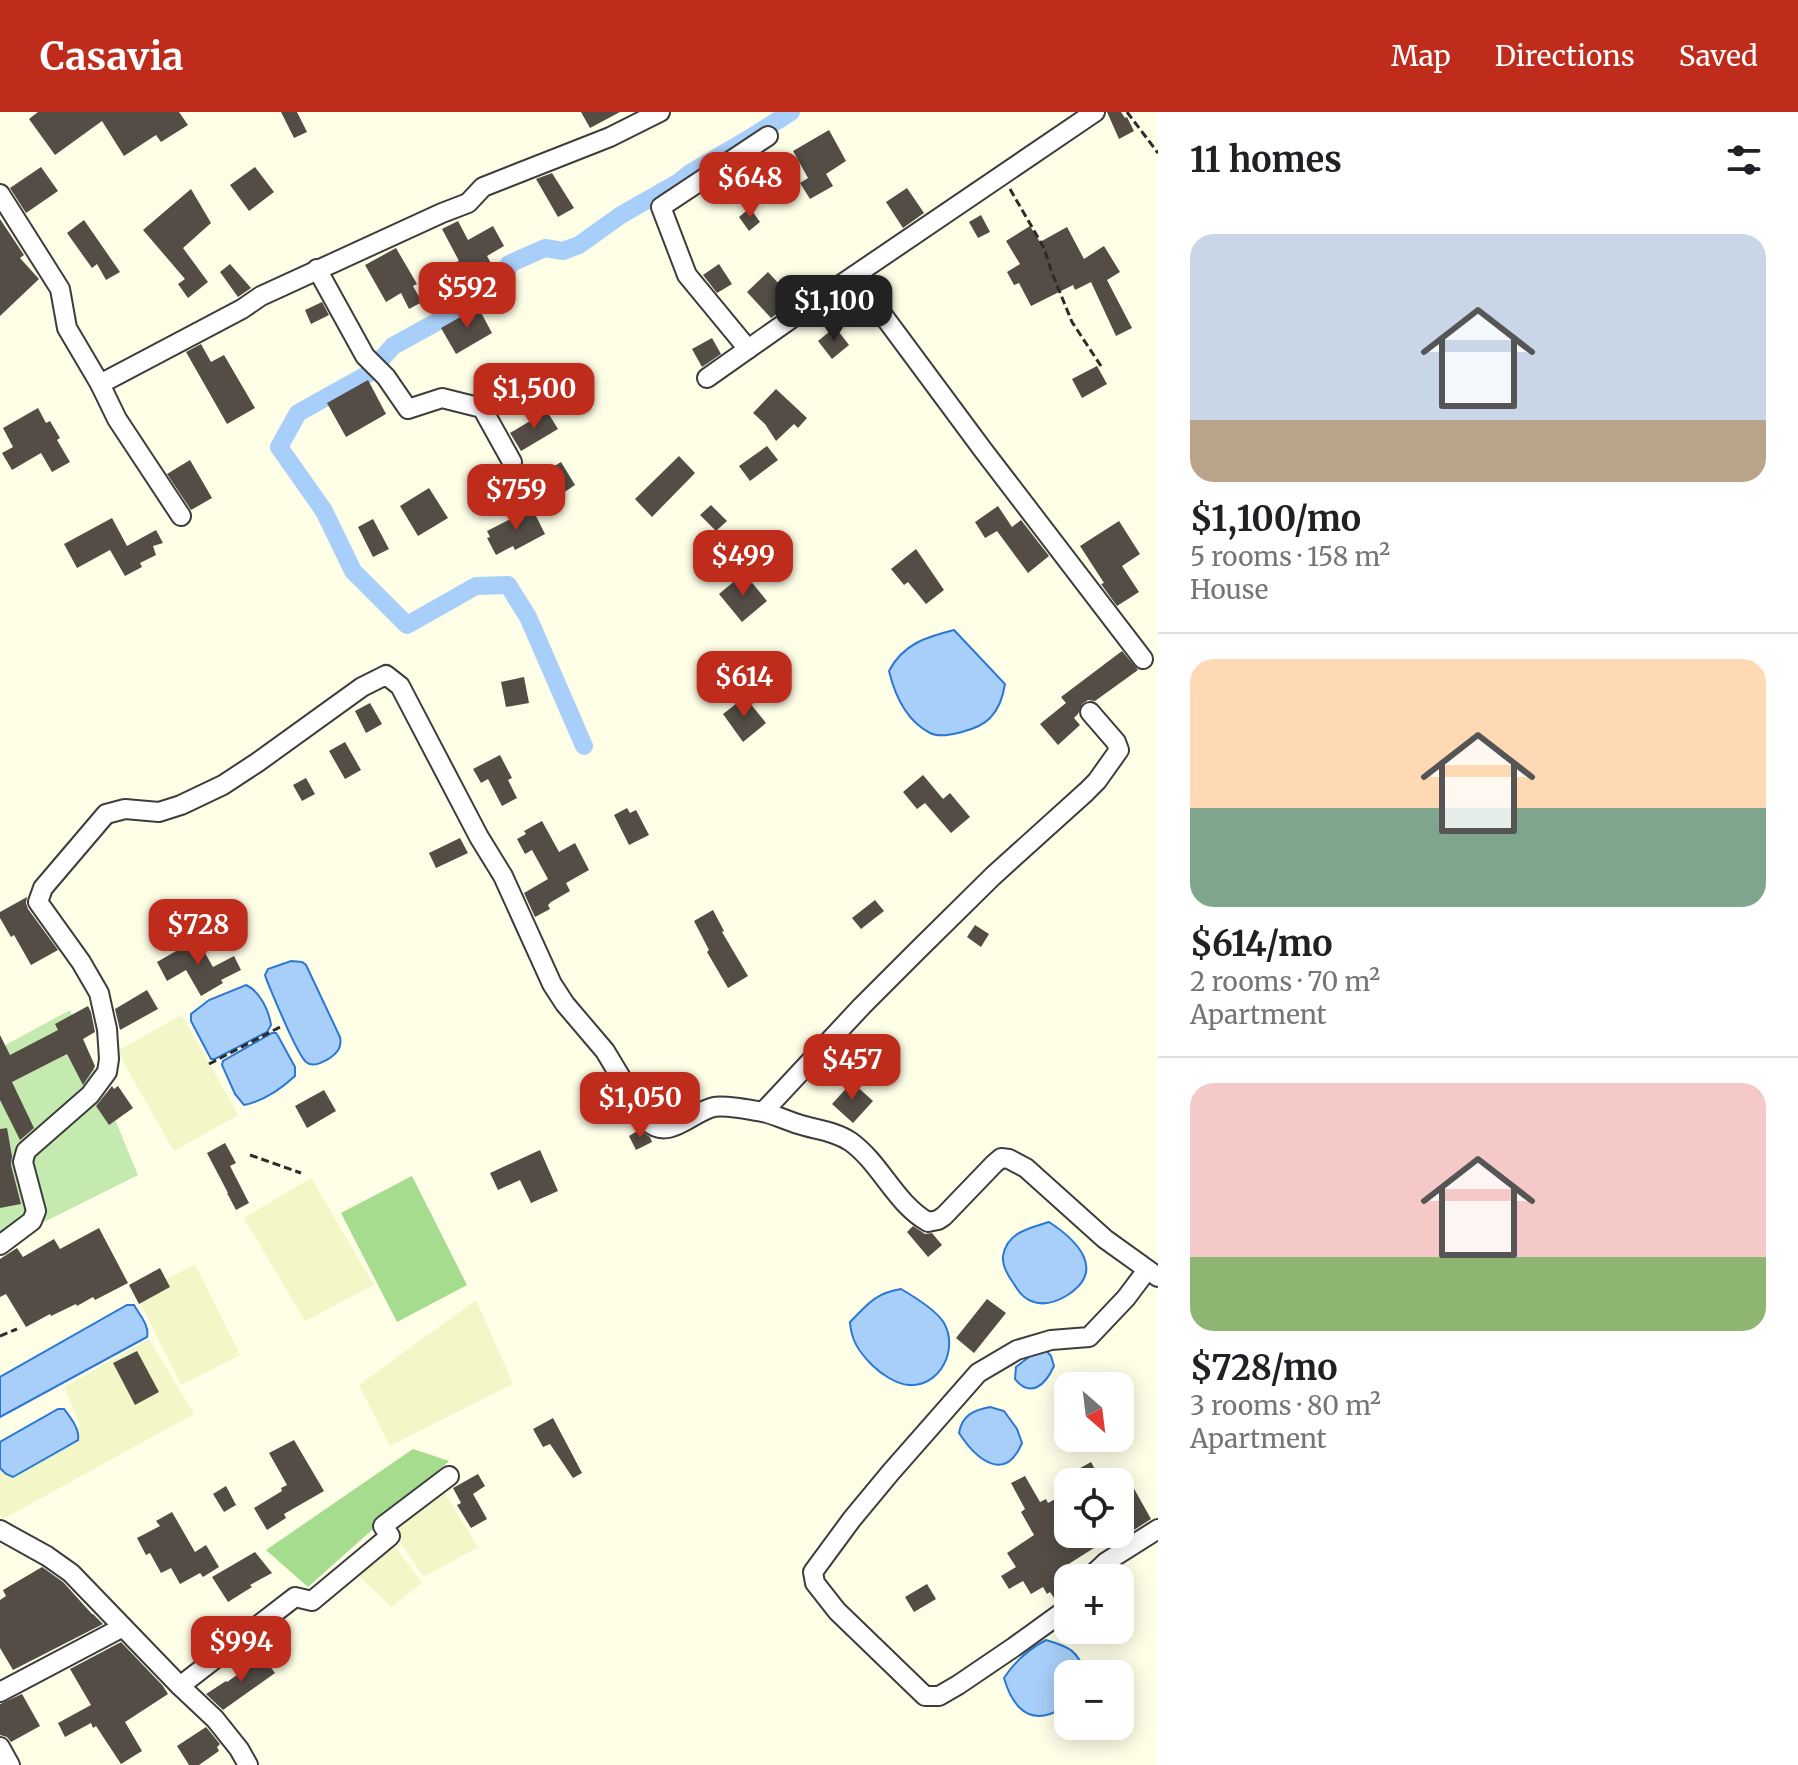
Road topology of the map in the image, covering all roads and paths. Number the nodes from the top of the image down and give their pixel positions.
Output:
1 (660, 112) edge
2 (1095, 112) edge
3 (1127, 112) edge
4 (768, 136) dead end
5 (1158, 153) edge
6 (1002, 175) junction
7 (0, 194) edge
8 (317, 269) junction
9 (854, 276) junction
10 (748, 349) junction
11 (1101, 366) dead end
12 (707, 378) dead end
13 (100, 384) junction
14 (512, 462) dead end
15 (181, 516) dead end
16 (1143, 659) dead end
17 (1090, 712) dead end
18 (282, 1026) dead end
19 (209, 1064) dead end
20 (763, 1112) junction
21 (250, 1155) dead end
22 (301, 1173) dead end
23 (0, 1245) edge
24 (1152, 1273) edge
25 (17, 1329) dead end
26 (0, 1336) edge
27 (449, 1476) dead end
28 (1158, 1529) edge
29 (0, 1530) edge
30 (1104, 1564) edge
31 (1054, 1618) edge
32 (123, 1627) junction
33 (180, 1686) junction
34 (0, 1692) edge
35 (0, 1747) edge
36 (10, 1765) edge
37 (248, 1765) edge

1 - 8 street
2 - 6 street
3 - 5 path
4 - 10 street
6 - 9 street
6 - 11 path
7 - 13 street
8 - 13 street
8 - 14 street
9 - 10 street
9 - 16 street
10 - 12 street
13 - 15 street
17 - 20 street
18 - 19 path
20 - 23 street
20 - 24 street
21 - 22 path
24 - 31 street
25 - 26 path
27 - 33 street
28 - 30 street
29 - 32 street
32 - 33 street
32 - 34 street
33 - 37 street
35 - 36 street

